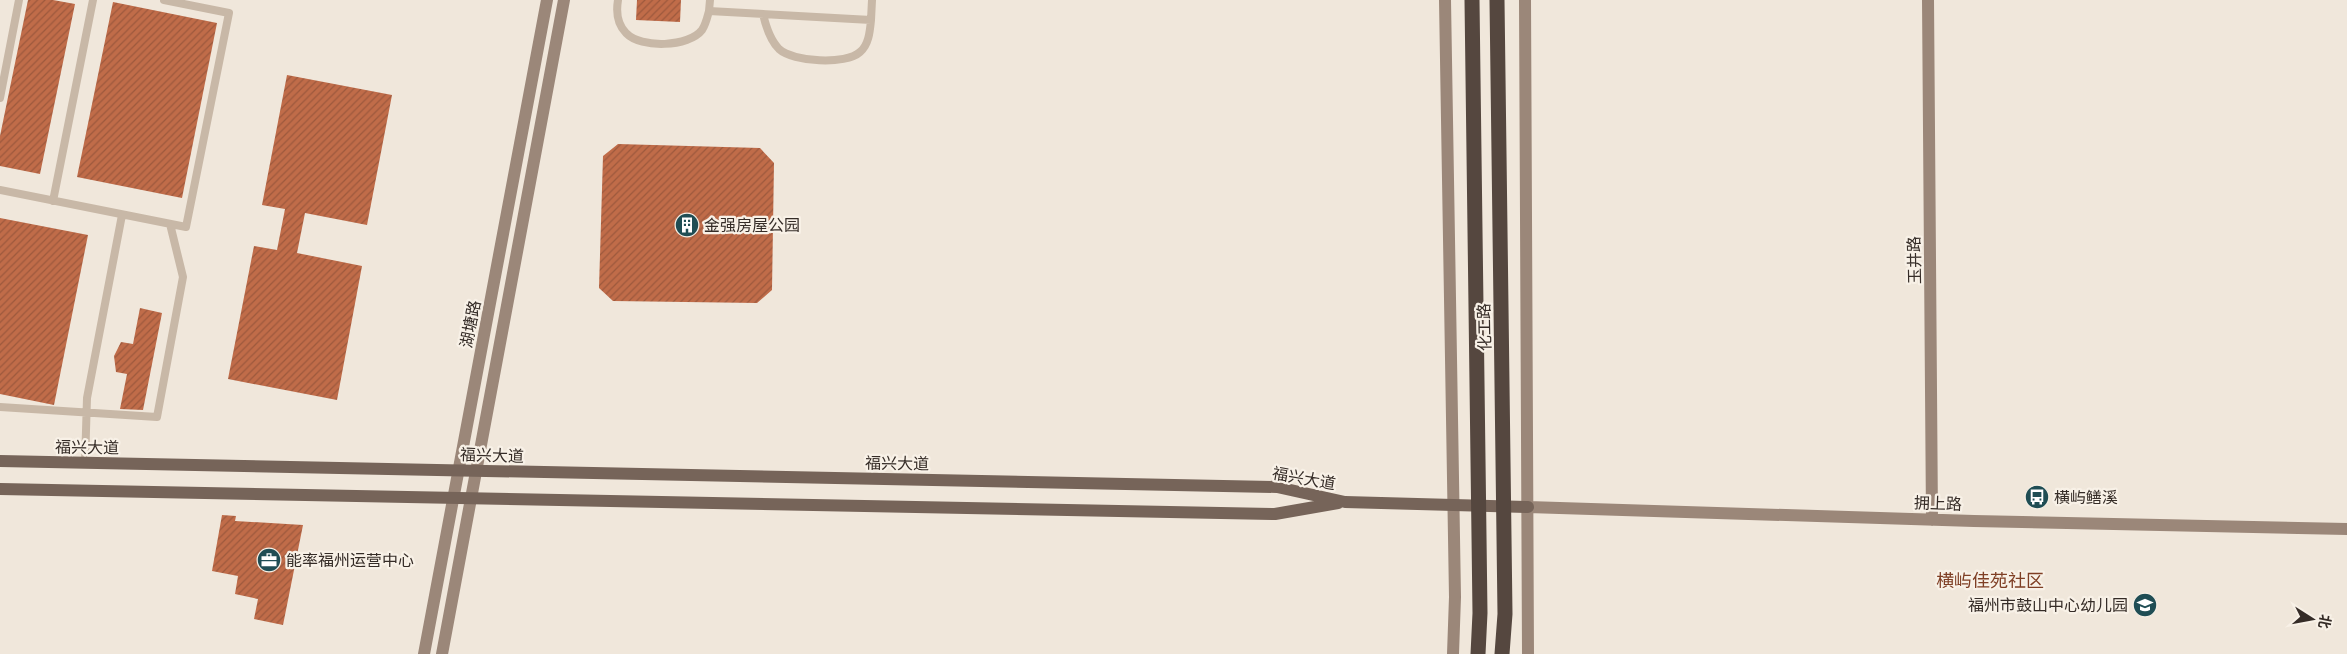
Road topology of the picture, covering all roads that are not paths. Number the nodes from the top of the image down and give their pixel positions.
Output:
1 (19, 0) edge
2 (93, 0) edge
3 (164, 0) edge
4 (547, 0) edge
5 (564, 0) edge
6 (618, 0) edge
7 (710, 0) edge
8 (872, 0) edge
9 (1446, 0) edge
10 (1472, 0) edge
11 (1497, 0) edge
12 (1525, 0) edge
13 (1928, 0) edge
14 (709, 11) junction
15 (763, 14) junction
16 (872, 20) junction
17 (0, 98) edge
18 (0, 190) edge
19 (53, 201) junction
20 (122, 215) junction
21 (170, 224) junction
22 (0, 407) edge
23 (87, 413) junction
24 (0, 461) edge
25 (85, 463) junction
26 (460, 470) junction
27 (476, 472) junction
28 (0, 489) edge
29 (455, 497) junction
30 (471, 498) junction
31 (1345, 502) junction
32 (1452, 505) junction
33 (1528, 507) junction
34 (1932, 520) junction
35 (2347, 529) edge
36 (424, 654) edge
37 (442, 654) edge
38 (1453, 654) edge
39 (1478, 654) edge
40 (1502, 654) edge
41 (1528, 654) edge

1 - 17 lane
2 - 19 lane
3 - 21 lane
4 - 26 main road, 湖塘路
5 - 27 main road, 湖塘路
6 - 14 lane
7 - 14 lane
8 - 16 lane
9 - 32 main road
10 - 39 highway, 化工路, bridge
11 - 40 highway, 化工路, bridge
12 - 33 main road
13 - 34 main road, 玉井路
14 - 15 lane
15 - 16 lane
15 - 16 lane
18 - 19 lane
19 - 20 lane
20 - 21 lane
20 - 23 lane
21 - 23 lane
22 - 23 lane
23 - 25 lane
24 - 25 main road, 福兴大道
25 - 26 main road, 福兴大道
26 - 27 main road, 福兴大道
26 - 29 main road, 湖塘路
27 - 30 main road, 湖塘路
27 - 31 main road, 福兴大道
28 - 29 main road, 福兴大道
29 - 30 main road, 福兴大道
29 - 36 main road, 湖塘路
30 - 31 main road, 福兴大道
30 - 37 main road, 湖塘路
31 - 32 main road
32 - 33 main road
32 - 38 main road
33 - 34 main road, 拥上路
33 - 41 main road
34 - 35 main road, 拥上路

